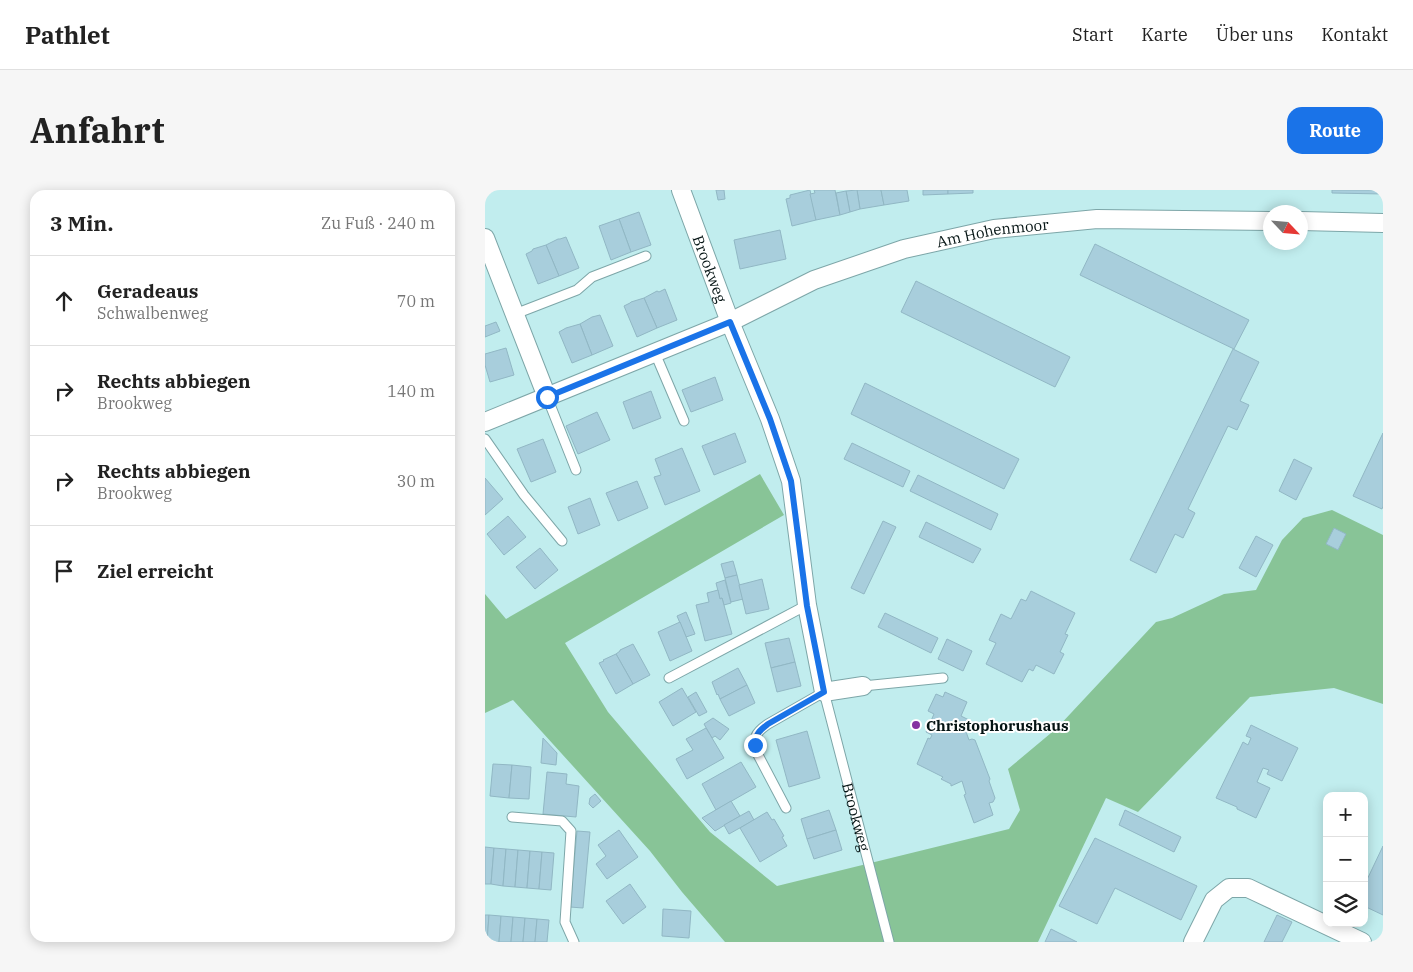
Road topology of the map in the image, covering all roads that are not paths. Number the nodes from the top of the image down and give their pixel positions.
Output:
1 (681, 190) edge
2 (1263, 221) edge
3 (1308, 221) edge
4 (1383, 223) edge
5 (485, 238) edge
6 (646, 256) dead end
7 (515, 314) junction
8 (730, 322) junction
9 (655, 353) junction
10 (547, 397) junction
11 (684, 420) dead end
12 (485, 422) edge
13 (485, 439) edge
14 (576, 470) dead end
15 (562, 541) dead end
16 (807, 606) junction
17 (669, 678) dead end
18 (943, 678) dead end
19 (863, 686) joint
20 (824, 692) junction
21 (786, 808) dead end
22 (512, 817) dead end
23 (574, 942) edge
24 (889, 942) edge
25 (1193, 942) edge
26 (1362, 942) edge

1 - 8 street, Brookweg
2 - 8 street, Am Hohenmoor
3 - 4 street
5 - 7 street
6 - 7 lane
7 - 10 street
8 - 9 street, Am Hohenmoor
8 - 16 street, Brookweg
9 - 10 street, Am Hohenmoor
9 - 11 lane
10 - 12 street, Am Hohenmoor
10 - 14 lane
13 - 15 lane
16 - 17 lane
16 - 20 street, Brookweg
18 - 19 lane
19 - 20 street
20 - 21 lane
20 - 24 lane, Brookweg
22 - 23 lane
25 - 26 street

